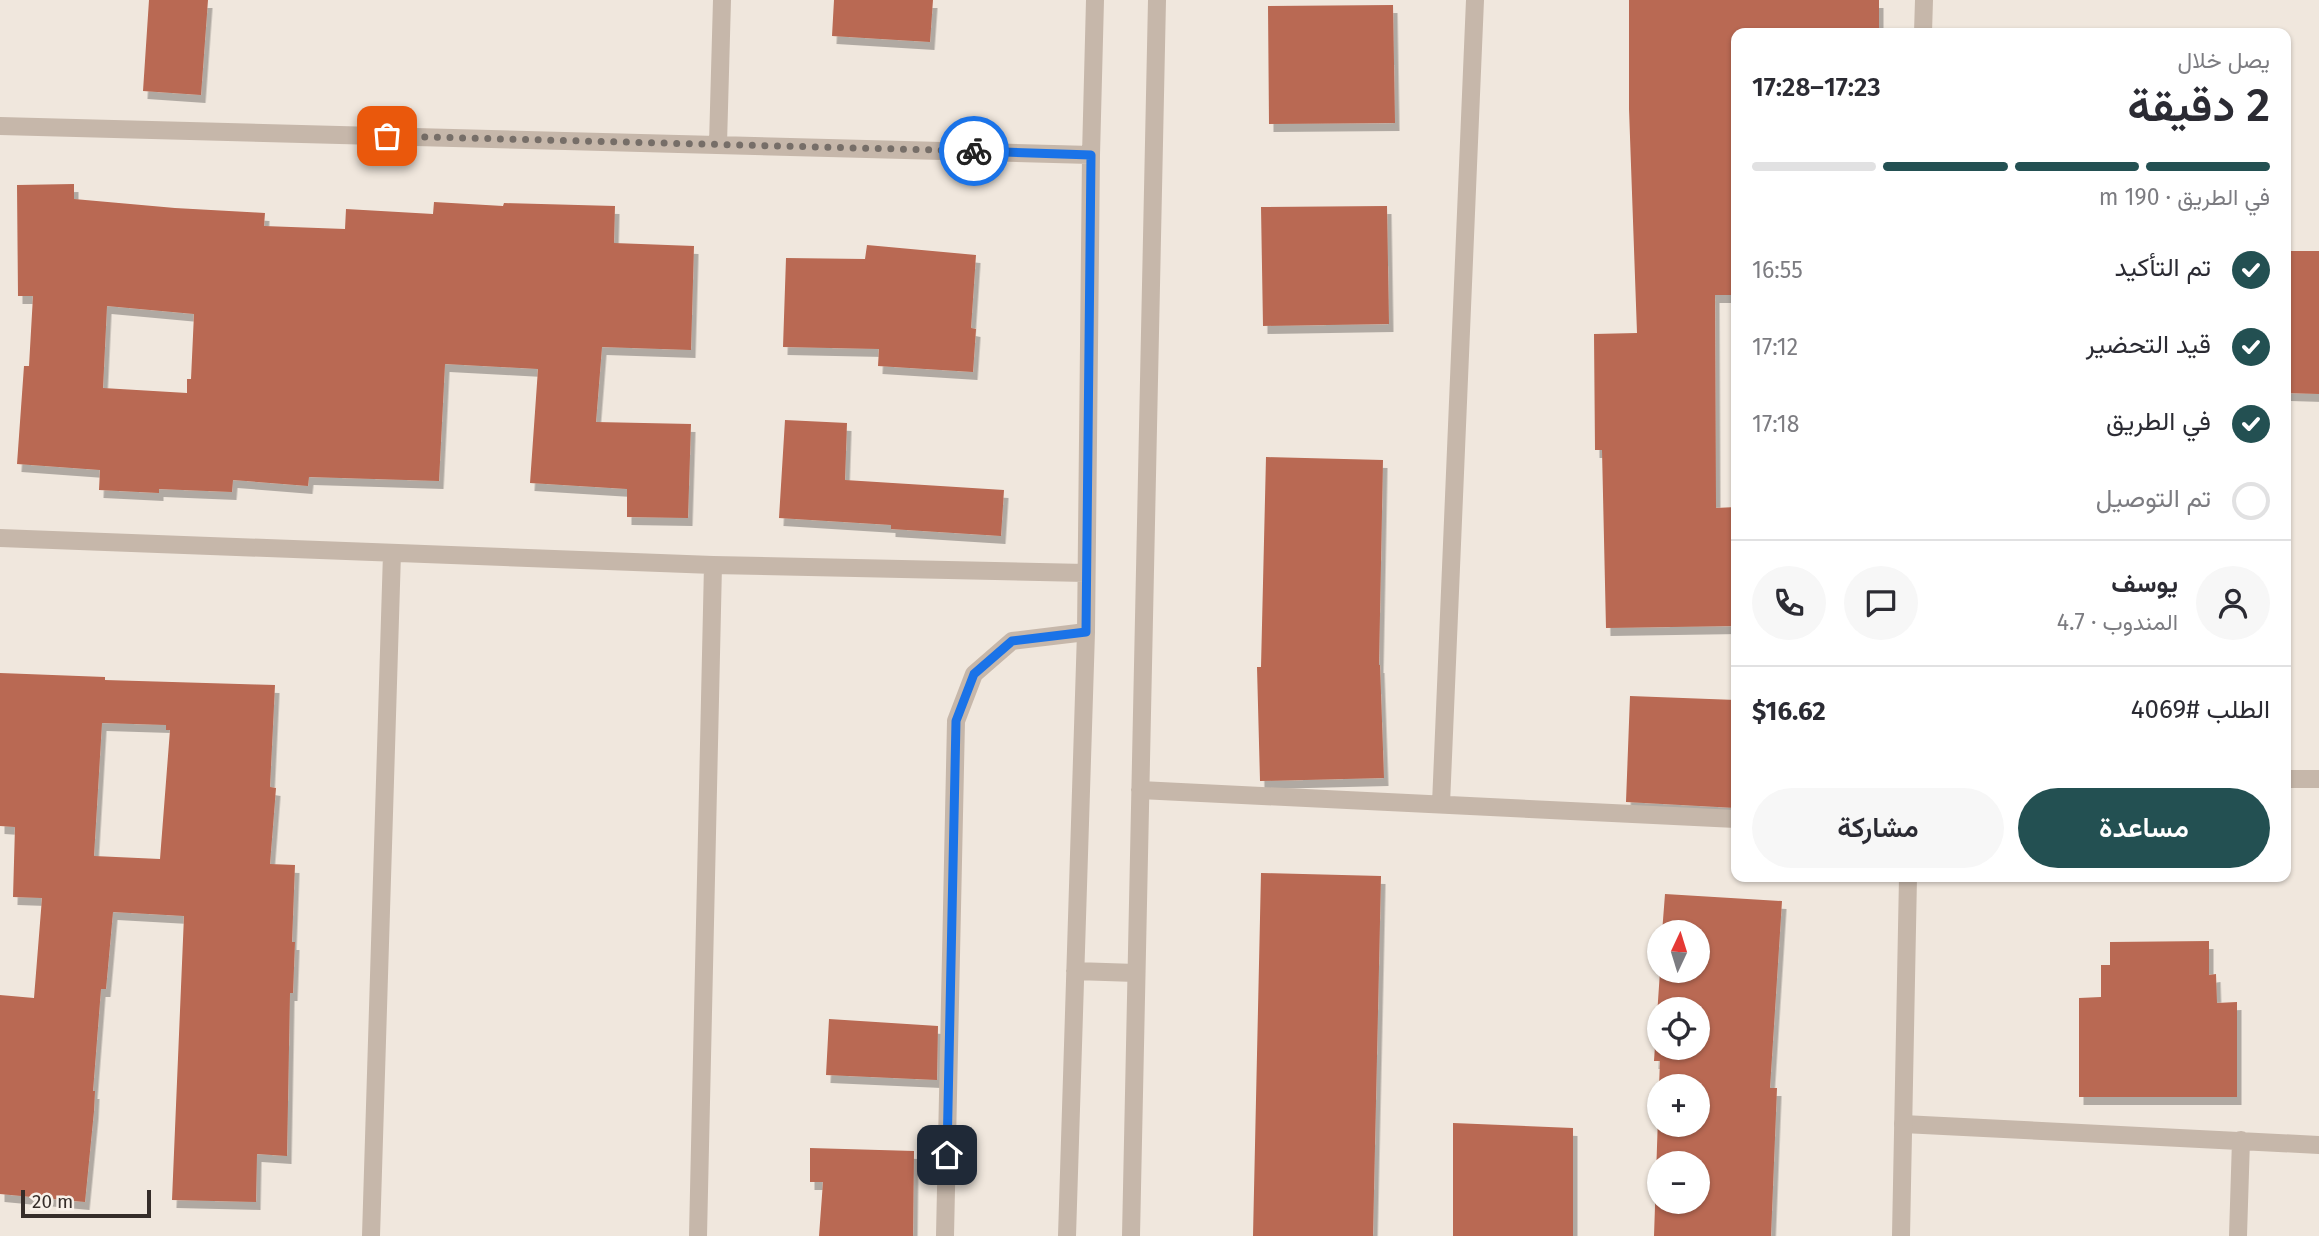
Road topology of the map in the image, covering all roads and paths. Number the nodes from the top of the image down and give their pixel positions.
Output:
1 (722, 0) edge
2 (1096, 0) edge
3 (1157, 0) edge
4 (1475, 0) edge
5 (1924, 0) edge
6 (1923, 28) edge
7 (0, 126) edge
8 (718, 144) junction
9 (1091, 155) junction
10 (0, 538) edge
11 (392, 553) junction
12 (713, 565) junction
13 (1086, 573) junction
14 (1086, 632) junction
15 (2291, 779) edge
16 (2319, 779) edge
17 (1140, 790) junction
18 (1441, 804) junction
19 (1731, 819) edge
20 (1908, 882) edge
21 (1075, 971) junction
22 (1136, 973) junction
23 (1903, 1124) junction
24 (2241, 1140) junction
25 (2319, 1145) edge
26 (371, 1236) edge
27 (698, 1236) edge
28 (946, 1236) edge
29 (1067, 1236) edge
30 (1131, 1236) edge
31 (1901, 1236) edge
32 (2238, 1236) edge

1 - 8 street
2 - 9 street
3 - 17 street
4 - 18 street
5 - 6 street
7 - 8 street
8 - 9 street
9 - 13 street
10 - 11 street
11 - 12 street
11 - 26 street
12 - 13 street
12 - 27 street
13 - 14 street
14 - 21 street
14 - 28 street
15 - 16 street
17 - 18 street
17 - 22 street
18 - 19 street
20 - 23 street
21 - 22 street
21 - 29 street
22 - 30 street
23 - 24 street
23 - 31 street
24 - 25 street
24 - 32 street

